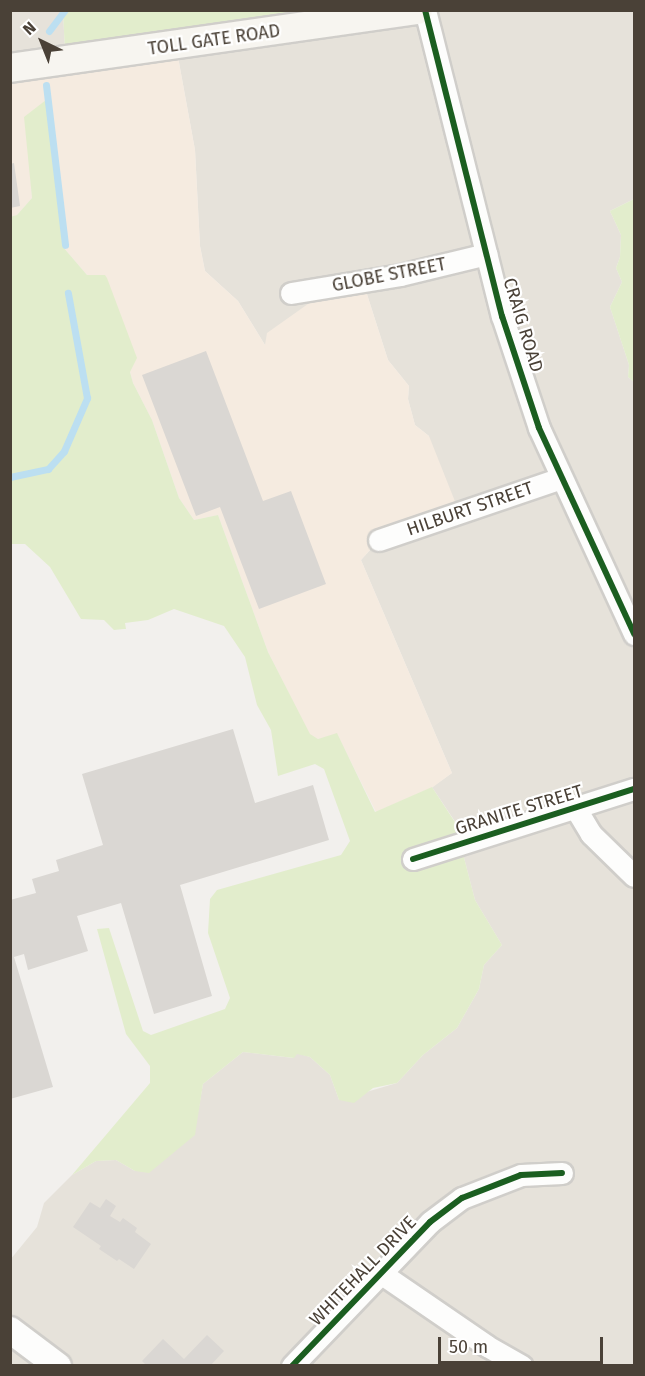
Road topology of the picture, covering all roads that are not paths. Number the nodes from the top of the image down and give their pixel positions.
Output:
1 (418, 10) edge
2 (425, 10) edge
3 (10, 68) edge
4 (487, 254) junction
5 (291, 293) dead end
6 (561, 478) junction
7 (379, 540) dead end
8 (634, 634) edge
9 (634, 789) edge
10 (576, 809) junction
11 (413, 859) dead end
12 (634, 876) edge
13 (562, 1173) dead end
14 (382, 1274) junction
15 (10, 1330) edge
16 (58, 1365) edge
17 (292, 1365) edge
18 (522, 1365) edge

1 - 3 main road, TOLL GATE ROAD
2 - 4 street, CRAIG ROAD
4 - 5 street, GLOBE STREET
4 - 6 street, CRAIG ROAD
6 - 7 street, HILBURT STREET
6 - 8 street, CRAIG ROAD
9 - 10 street, GRANITE STREET
10 - 11 street, GRANITE STREET
10 - 12 street
13 - 14 street, WHITEHALL DRIVE
14 - 17 street, WHITEHALL DRIVE
14 - 18 street
15 - 16 street

